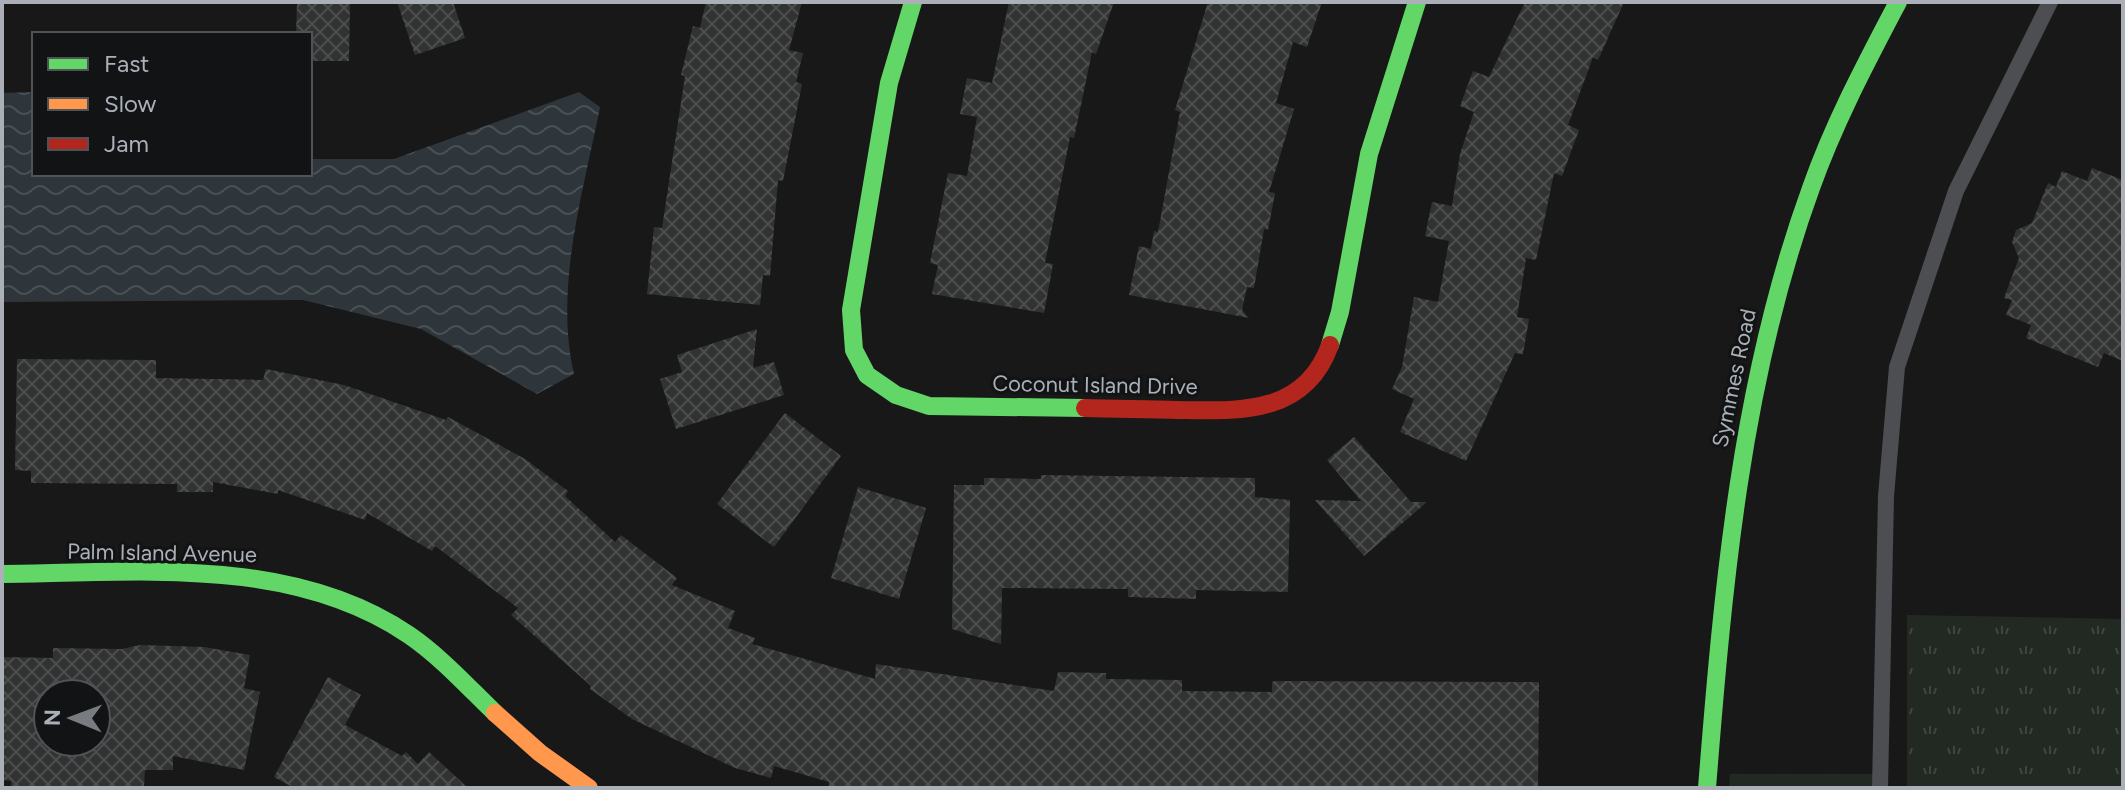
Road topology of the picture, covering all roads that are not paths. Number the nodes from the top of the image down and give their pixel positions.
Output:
1 (913, 2) edge
2 (1417, 2) edge
3 (1898, 2) edge
4 (2050, 2) edge
5 (2, 574) edge
6 (589, 788) edge
7 (1707, 788) edge
8 (1880, 788) edge

1 - 2 street, Coconut Island Drive
3 - 7 street, Symmes Road
4 - 8 lane
5 - 6 street, Palm Island Avenue

